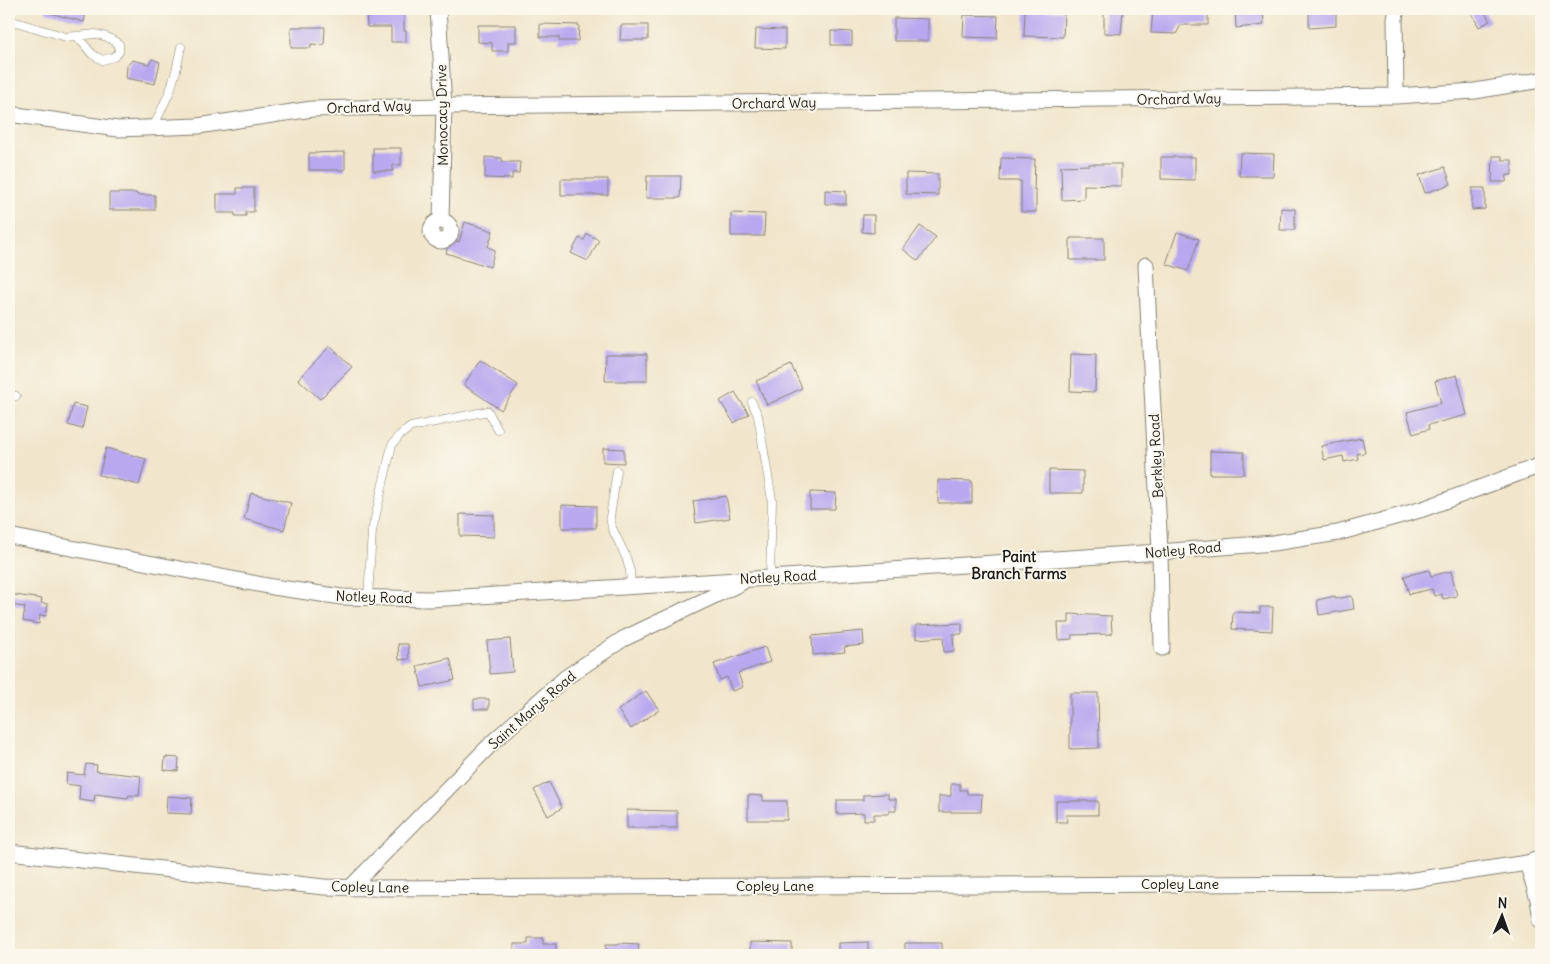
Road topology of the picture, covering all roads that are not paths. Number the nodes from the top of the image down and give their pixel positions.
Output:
1 (438, 9) edge
2 (1397, 9) edge
3 (9, 20) edge
4 (77, 36) junction
5 (181, 47) dead end
6 (1541, 80) edge
7 (1396, 96) junction
8 (444, 106) junction
9 (9, 114) edge
10 (153, 128) junction
11 (441, 220) dead end
12 (1146, 266) dead end
13 (752, 402) dead end
14 (498, 430) dead end
15 (1541, 465) edge
16 (617, 472) dead end
17 (9, 536) edge
18 (1160, 552) junction
19 (770, 578) junction
20 (748, 579) junction
21 (631, 586) junction
22 (368, 598) junction
23 (1162, 648) dead end
24 (9, 852) edge
25 (1534, 860) edge
26 (350, 888) junction
27 (1541, 920) edge

1 - 8 street, Monocacy Drive
2 - 7 street
3 - 4 lane
4 - 4 lane
5 - 10 lane
6 - 7 street, Orchard Way
7 - 8 street, Orchard Way
8 - 10 street, Orchard Way
8 - 11 street, Monocacy Drive
9 - 10 street, Orchard Way
12 - 18 street, Berkley Road
13 - 19 lane
14 - 22 lane
15 - 18 street, Notley Road
16 - 21 lane
17 - 22 street, Notley Road
18 - 19 street, Notley Road
18 - 23 street, Berkley Road
19 - 20 street, Notley Road
20 - 21 street, Notley Road
20 - 26 street, Saint Marys Road
21 - 22 street, Notley Road
24 - 26 street, Copley Lane
25 - 26 street, Copley Lane
25 - 27 street

